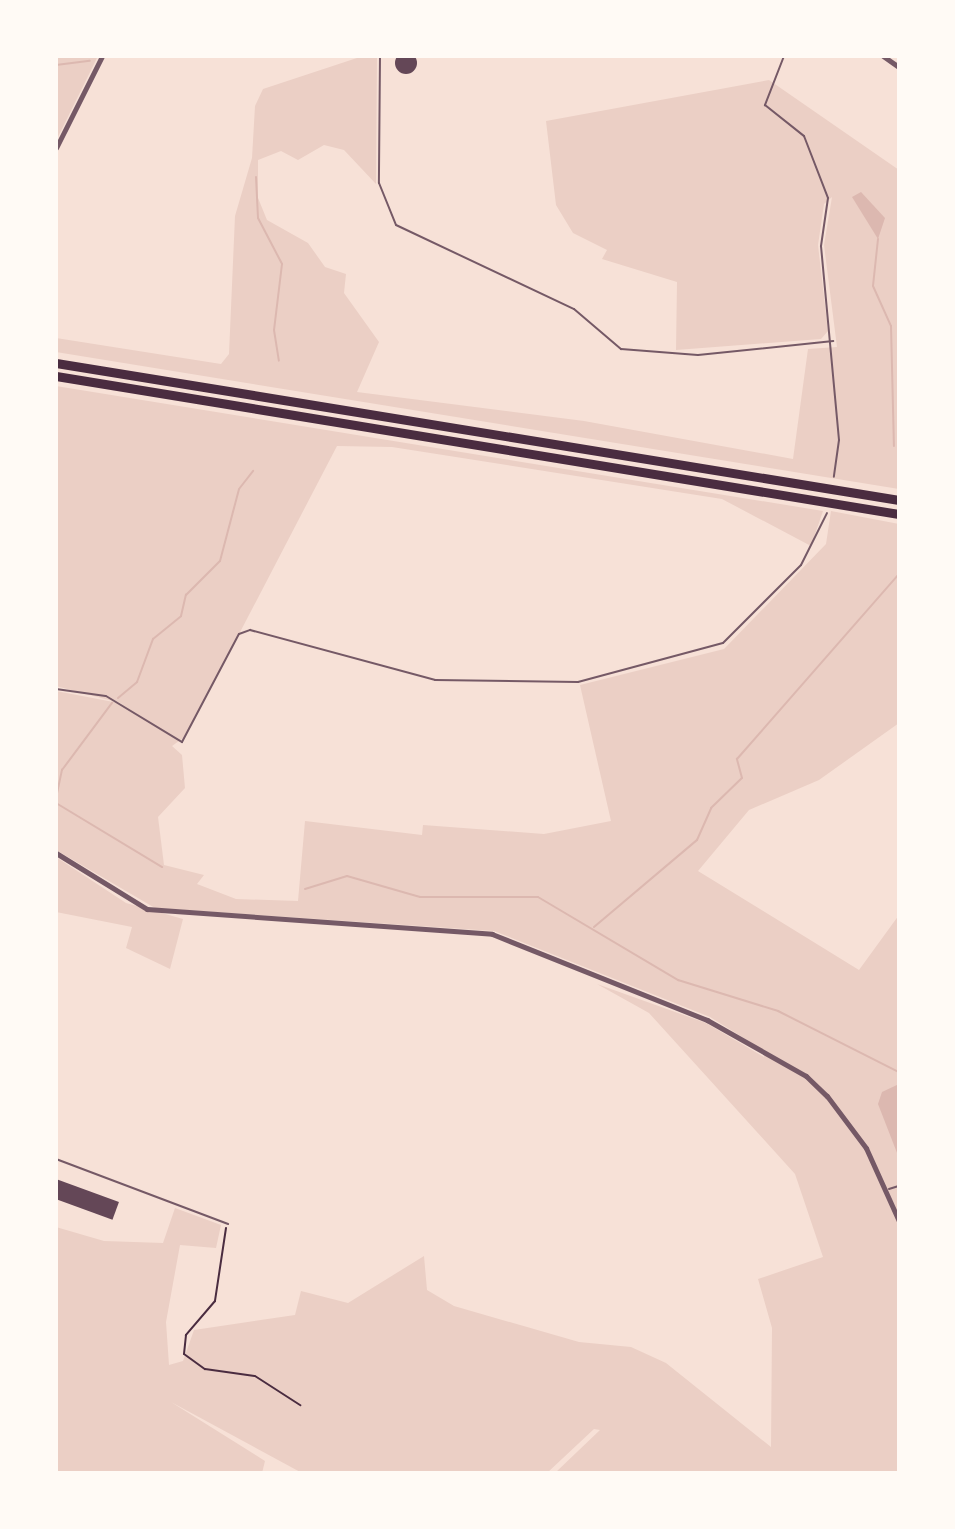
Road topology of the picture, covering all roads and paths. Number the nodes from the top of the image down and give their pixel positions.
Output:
1 (102, 56) edge
2 (380, 56) edge
3 (784, 56) edge
4 (883, 56) edge
5 (899, 67) edge
6 (56, 148) edge
7 (833, 341) junction
8 (56, 363) edge
9 (56, 376) edge
10 (834, 477) dead end
11 (899, 500) edge
12 (827, 513) dead end
13 (899, 514) edge
14 (56, 689) edge
15 (56, 853) edge
16 (56, 1159) edge
17 (899, 1186) edge
18 (889, 1189) junction
19 (899, 1221) edge
20 (227, 1224) joint
21 (300, 1405) dead end

1 - 6 street
2 - 7 lane
3 - 7 lane
4 - 5 street
7 - 10 lane
8 - 11 highway
9 - 13 highway
12 - 14 lane
15 - 18 street
16 - 20 lane
17 - 18 lane
18 - 19 street
20 - 21 path

